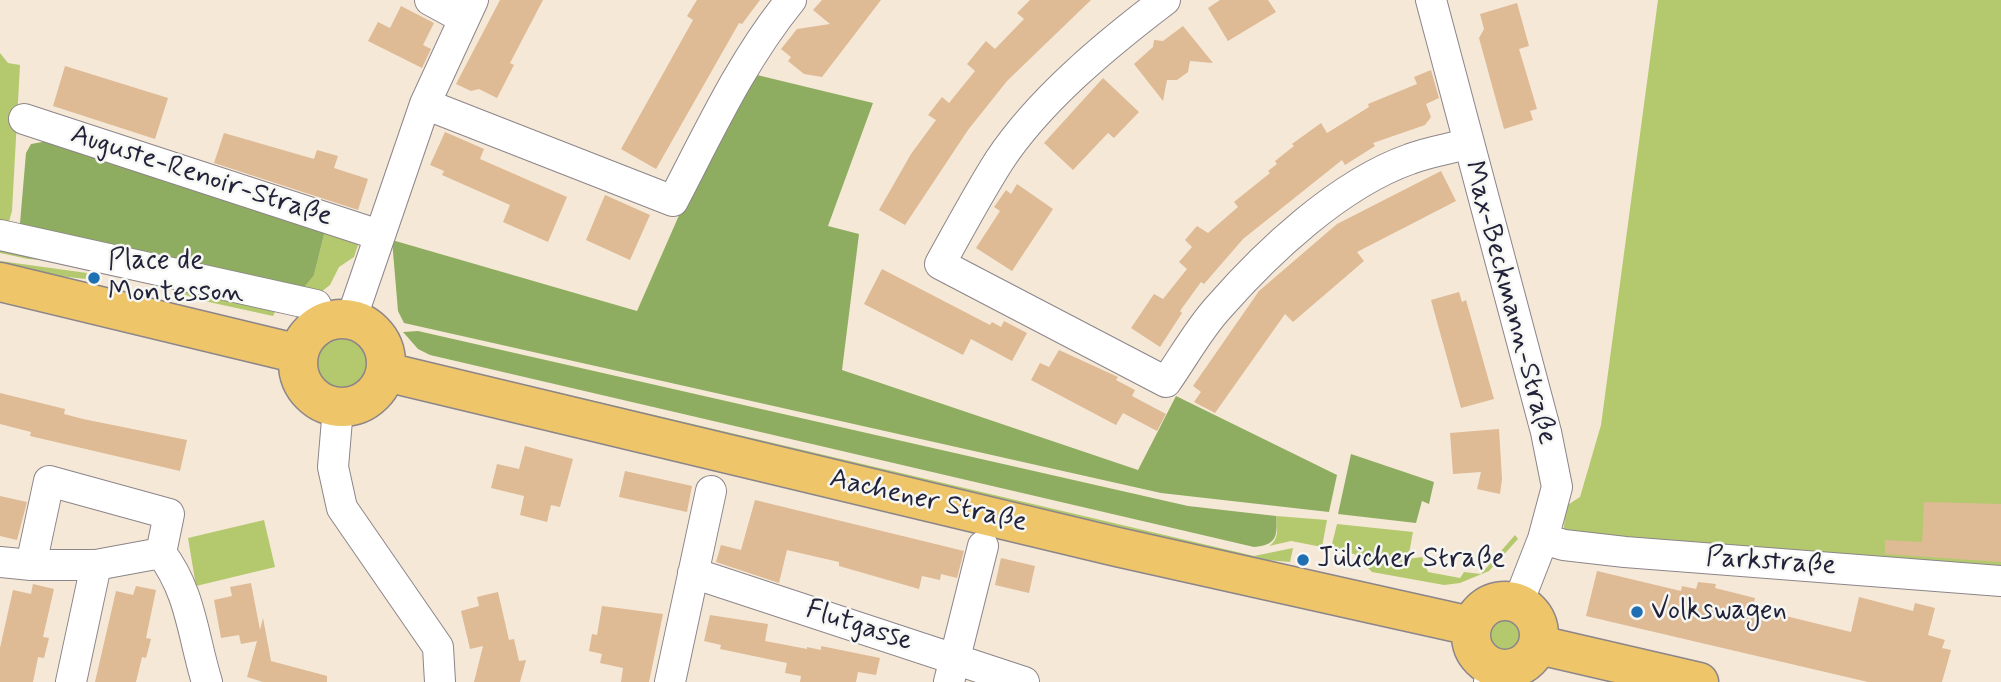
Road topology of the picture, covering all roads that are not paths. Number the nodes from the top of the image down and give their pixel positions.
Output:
1 (430, 0) edge
2 (791, 0) edge
3 (1165, 0) edge
4 (1431, 0) edge
5 (468, 9) edge
6 (425, 104) junction
7 (24, 119) dead end
8 (1467, 144) junction
9 (0, 235) edge
10 (379, 235) junction
11 (0, 282) edge
12 (316, 305) dead end
13 (351, 320) junction
14 (299, 354) junction
15 (386, 372) junction
16 (338, 408) junction
17 (711, 491) dead end
18 (1543, 539) junction
19 (983, 546) dead end
20 (162, 553) junction
21 (0, 562) edge
22 (31, 565) junction
23 (96, 565) junction
24 (693, 573) junction
25 (2001, 581) edge
26 (1518, 603) junction
27 (1471, 626) junction
28 (1539, 645) junction
29 (952, 670) edge
30 (1491, 675) edge
31 (71, 682) edge
32 (207, 682) edge
33 (440, 682) edge
34 (670, 682) edge
35 (1024, 682) edge
36 (1699, 682) edge

1 - 5 street
2 - 6 street
3 - 8 street
4 - 8 street, Max-Beckmann-Straße
5 - 6 street
6 - 10 street
7 - 10 street, Auguste-Renoir-Straße
8 - 18 street, Max-Beckmann-Straße
9 - 12 street
10 - 13 street
11 - 14 main road
13 - 14 main road
13 - 15 main road
14 - 16 main road
15 - 16 main road
15 - 27 main road, Aachener Straße
16 - 33 street
17 - 24 street
18 - 25 street, Parkstraße
18 - 26 street, Max-Beckmann-Straße
19 - 29 street
20 - 22 street
20 - 23 street
20 - 32 street
21 - 22 street
22 - 23 street
23 - 31 street
24 - 29 street, Flutgasse
24 - 34 street
26 - 27 main road
26 - 28 main road
27 - 30 main road
28 - 30 main road
28 - 36 main road
29 - 35 street, Flutgasse

